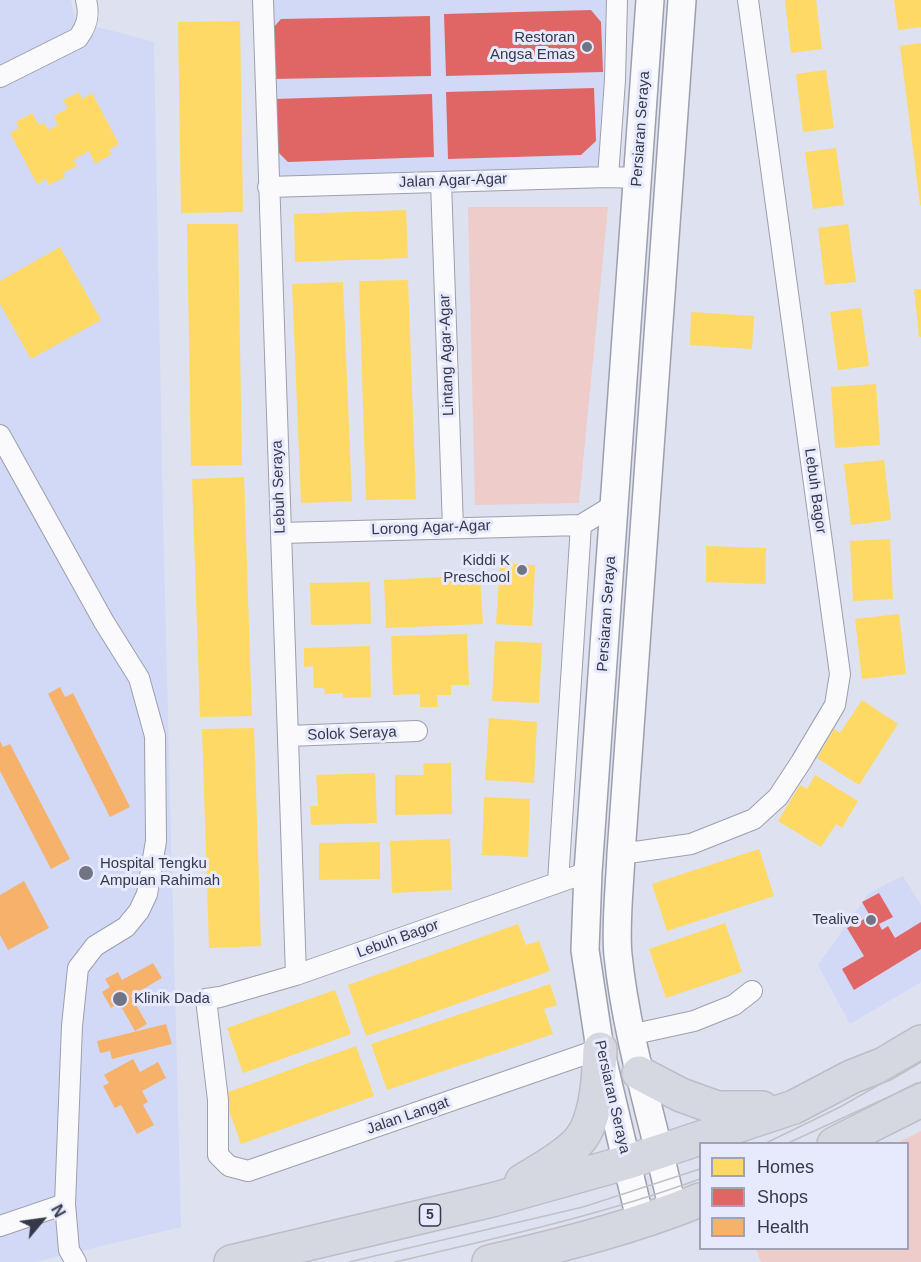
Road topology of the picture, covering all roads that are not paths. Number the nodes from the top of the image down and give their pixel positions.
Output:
1 (263, 0) edge
2 (617, 0) edge
3 (650, 0) edge
4 (682, 0) edge
5 (748, 0) edge
6 (87, 5) edge
7 (0, 77) edge
8 (608, 177) junction
9 (638, 178) junction
10 (441, 182) junction
11 (268, 187) junction
12 (0, 435) edge
13 (614, 505) junction
14 (581, 525) junction
15 (453, 528) junction
16 (281, 533) junction
17 (612, 545) junction
18 (602, 698) junction
19 (632, 701) junction
20 (417, 731) dead end
21 (288, 736) junction
22 (621, 854) junction
23 (588, 872) junction
24 (558, 882) junction
25 (296, 975) junction
26 (752, 991) dead end
27 (630, 1035) junction
28 (921, 1042) edge
29 (600, 1049) junction
30 (639, 1073) junction
31 (921, 1100) edge
32 (794, 1107) junction
33 (836, 1142) edge
34 (660, 1150) junction
35 (218, 1155) joint
36 (628, 1162) junction
37 (492, 1200) junction
38 (65, 1204) junction
39 (687, 1205) edge
40 (641, 1223) junction
41 (0, 1226) edge
42 (76, 1262) edge
43 (231, 1262) edge
44 (489, 1262) edge

1 - 11 street, Lebuh Seraya
2 - 8 street
3 - 9 main road, Persiaran Seraya
4 - 19 main road, Persiaran Seraya
5 - 22 street, Lebuh Bagor
6 - 7 street
8 - 9 street, Jalan Agar-Agar
8 - 10 street, Jalan Agar-Agar
9 - 13 main road, Persiaran Seraya
10 - 11 street, Jalan Agar-Agar
10 - 15 street, Lintang Agar-Agar
11 - 16 street, Lebuh Seraya
12 - 38 street
13 - 14 street
13 - 17 main road, Persiaran Seraya
14 - 15 street, Lorong Agar-Agar
14 - 17 street
14 - 24 street, Persiaran Seraya
15 - 16 street, Lorong Agar-Agar
16 - 21 street, Lebuh Seraya
17 - 18 main road, Persiaran Seraya
18 - 19 main road
18 - 23 main road, Persiaran Seraya
19 - 22 main road, Persiaran Seraya
20 - 21 street, Solok Seraya
21 - 25 street, Lebuh Seraya
22 - 27 main road, Persiaran Seraya
23 - 24 street, Lebuh Bagor
23 - 29 main road, Persiaran Seraya
24 - 25 street, Lebuh Bagor
25 - 35 street, Lebuh Bagor
26 - 27 street
27 - 30 main road, Persiaran Seraya
28 - 32 highway, 5
29 - 35 street, Jalan Langat
29 - 36 main road, Persiaran Seraya
29 - 37 highway
30 - 32 highway
30 - 34 main road, Persiaran Seraya
31 - 33 highway
32 - 34 highway, 5
34 - 36 highway, 5
34 - 39 main road, Persiaran Seraya
36 - 37 highway, 5
36 - 40 main road, Persiaran Seraya
37 - 43 highway, 5
38 - 41 street
38 - 42 street
39 - 40 highway
40 - 44 highway

